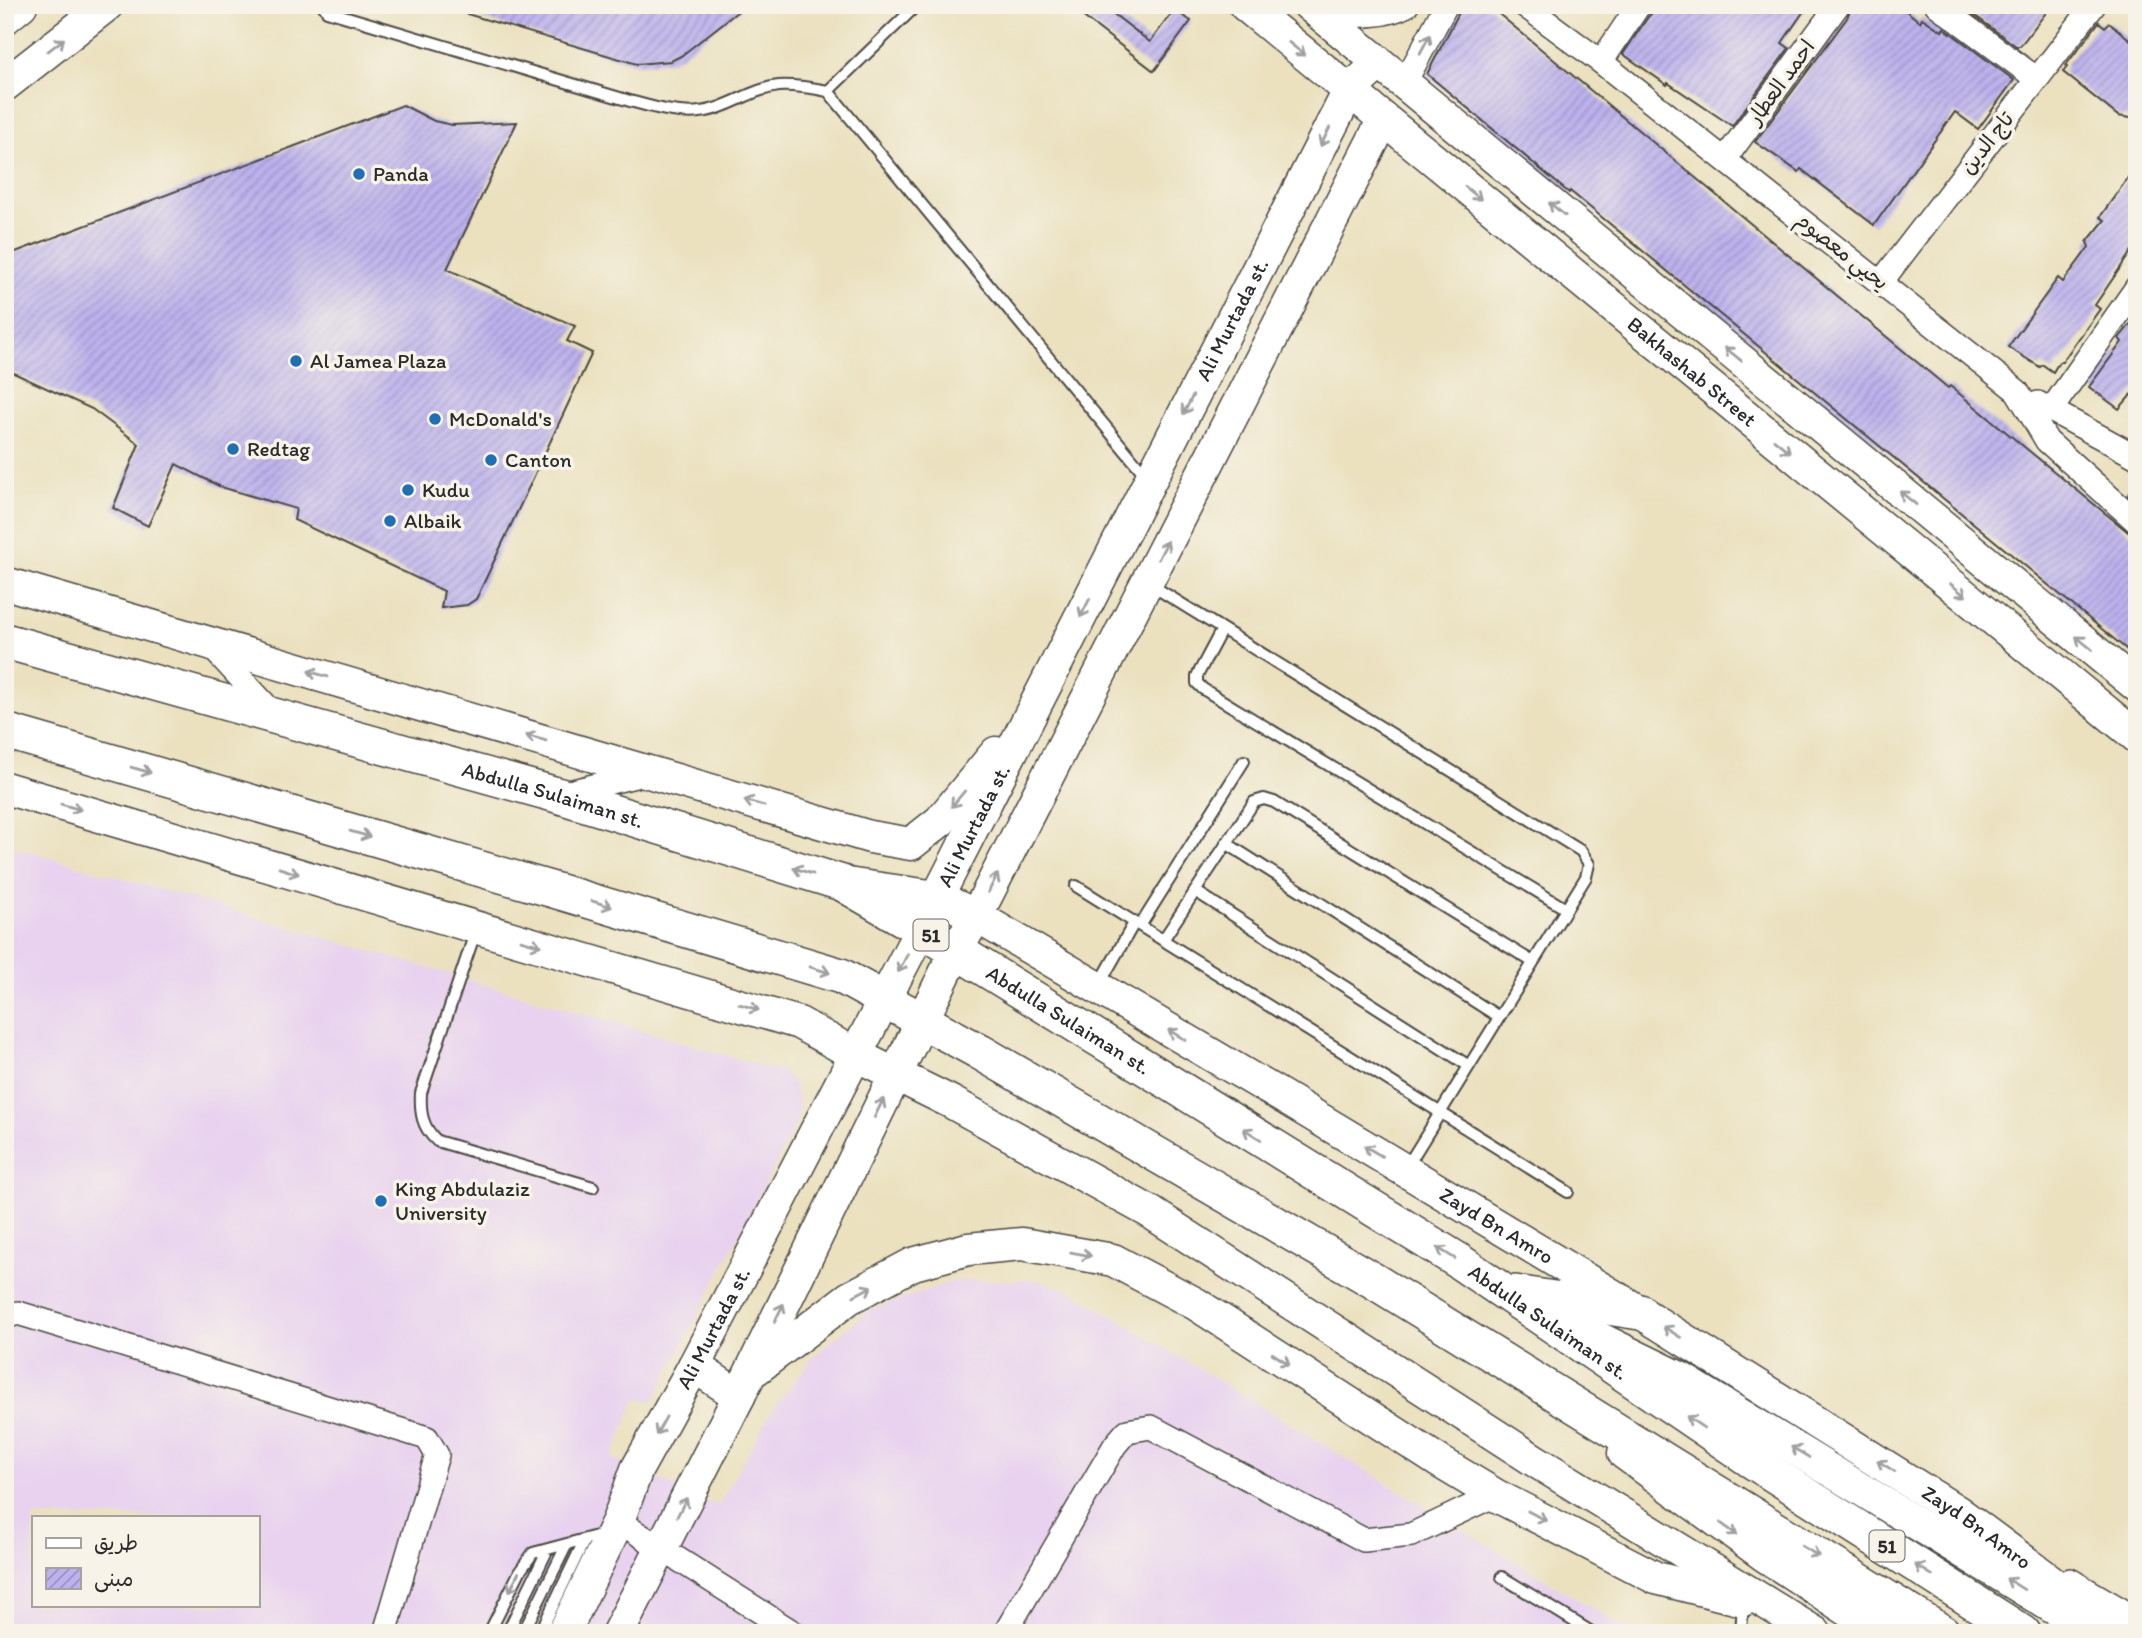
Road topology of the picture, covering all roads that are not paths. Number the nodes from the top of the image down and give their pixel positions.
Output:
1 (21, 5) edge
2 (107, 5) edge
3 (323, 5) edge
4 (917, 5) edge
5 (1245, 5) edge
6 (1407, 5) edge
7 (1446, 5) edge
8 (1524, 5) edge
9 (1639, 5) edge
10 (1838, 5) edge
11 (1937, 5) edge
12 (2094, 5) edge
13 (1315, 10) edge
14 (5, 18) edge
15 (1601, 62) junction
16 (1379, 63) junction
17 (2037, 79) junction
18 (1405, 84) junction
19 (5, 85) edge
20 (828, 90) junction
21 (1349, 91) junction
22 (1384, 119) junction
23 (1725, 159) junction
24 (1881, 282) junction
25 (2137, 287) edge
26 (2017, 391) junction
27 (2051, 410) junction
28 (2134, 450) edge
29 (1150, 481) junction
30 (2137, 522) edge
31 (5, 575) edge
32 (1147, 582) junction
33 (5, 583) edge
34 (40, 592) junction
35 (1222, 629) junction
36 (5, 641) edge
37 (206, 641) junction
38 (2137, 686) edge
39 (1033, 709) junction
40 (276, 717) junction
41 (5, 731) edge
42 (2137, 737) edge
43 (1244, 761) dead end
44 (650, 772) junction
45 (5, 788) edge
46 (557, 795) junction
47 (1226, 843) junction
48 (842, 883) junction
49 (1076, 886) dead end
50 (1195, 891) junction
51 (937, 897) junction
52 (1566, 909) junction
53 (976, 916) junction
54 (1137, 924) junction
55 (477, 927) junction
56 (921, 929) junction
57 (1163, 940) junction
58 (956, 951) junction
59 (1533, 962) junction
60 (1097, 988) junction
61 (884, 1000) junction
62 (1499, 1017) junction
63 (922, 1021) junction
64 (856, 1055) junction
65 (1469, 1066) junction
66 (896, 1075) junction
67 (1440, 1112) junction
68 (1405, 1170) junction
69 (593, 1187) dead end
70 (1568, 1192) dead end
71 (1506, 1292) junction
72 (1640, 1312) junction
73 (5, 1317) edge
74 (1476, 1344) junction
75 (694, 1366) junction
76 (744, 1386) junction
77 (1495, 1495) junction
78 (1969, 1519) junction
79 (606, 1531) junction
80 (567, 1544) junction
81 (548, 1549) junction
82 (660, 1550) junction
83 (1502, 1577) dead end
84 (1753, 1599) junction
85 (2137, 1619) edge
86 (385, 1633) edge
87 (489, 1633) edge
88 (507, 1633) edge
89 (523, 1633) edge
90 (540, 1633) edge
91 (564, 1633) edge
92 (618, 1633) edge
93 (794, 1633) edge
94 (1005, 1633) edge
95 (1593, 1633) edge
96 (1741, 1633) edge
97 (1815, 1633) edge
98 (1883, 1633) edge
99 (1943, 1633) edge
100 (2023, 1633) edge
101 (2094, 1633) edge
102 (2122, 1633) edge

1 - 14 main road
19 -> 2 main road
3 - 20 lane
4 - 20 lane
5 -> 21 main road, Bakhashab Street
6 - 13 street
18 -> 7 street
8 - 15 street, يحيي معصوم
9 - 15 street
10 - 23 street, احمد العطار
11 - 17 street
12 - 17 street, تاج الدين
13 - 16 main road, Bakhashab Street
15 - 23 street, يحيي معصوم
16 - 18 main road, Bakhashab Street
16 - 21 main road, Ali Murtada st.
17 - 24 street, تاج الدين
38 -> 18 main road, Bakhashab Street
20 - 29 lane
21 - 22 main road, Bakhashab Street
21 -> 29 main road, Ali Murtada st.
32 -> 22 main road, Ali Murtada st.
22 -> 42 main road, Bakhashab Street
23 - 24 street, يحيي معصوم
24 - 26 street, يحيي معصوم
25 - 27 street
26 - 27 street
26 - 30 street, يحيي معصوم
27 - 28 street
29 -> 39 main road, Ali Murtada st.
31 - 34 street
32 - 35 lane
53 -> 32 main road, Ali Murtada st.
33 - 34 main road
34 - 37 main road
35 - 52 lane
35 - 52 lane
36 - 40 main road, Abdulla Sulaiman st. / 51
37 - 40 street
44 -> 37 main road
39 -> 44 main road
39 - 51 main road, Ali Murtada st.
40 - 46 main road, Abdulla Sulaiman st. / 51
41 -> 61 main road, 51
43 - 54 lane
44 - 46 street
45 -> 55 main road
48 -> 46 main road, Abdulla Sulaiman st. / 51
47 - 50 lane
47 - 59 lane
47 - 62 lane
48 - 51 main road, Zayd Bn Amro
48 - 56 main road, Abdulla Sulaiman st. / 51
49 - 54 lane
50 - 57 lane
50 - 65 lane
51 - 53 main road, Zayd Bn Amro
51 - 56 main road, Ali Murtada st.
52 - 59 lane
53 - 58 main road, Ali Murtada st.
53 - 60 main road, Zayd Bn Amro
54 - 57 lane
54 - 60 lane
55 -> 64 main road
55 - 69 lane
56 - 58 main road, Abdulla Sulaiman st. / 51
56 -> 61 main road, Ali Murtada st.
57 - 67 lane
58 - 63 main road, Ali Murtada st.
71 -> 58 main road, Abdulla Sulaiman st. / 51
59 - 62 lane
68 -> 60 main road, Zayd Bn Amro
61 - 63 main road, 51
61 - 64 main road, Ali Murtada st.
62 - 65 lane
63 - 66 main road, Ali Murtada st.
63 - 74 main road, 51
64 - 66 main road
64 - 75 main road, Ali Murtada st.
65 - 67 lane
76 -> 66 main road, Ali Murtada st.
66 - 84 main road
67 - 68 lane
67 - 70 lane
68 - 72 main road, Zayd Bn Amro
71 - 72 main road
100 -> 71 main road, Abdulla Sulaiman st. / 51
101 -> 71 main road
78 -> 72 main road, Zayd Bn Amro
73 - 86 street
74 -> 98 main road
74 -> 99 main road, 51
75 - 76 main road
75 -> 79 main road, Ali Murtada st.
76 -> 77 main road
82 -> 76 main road, Ali Murtada st.
77 -> 84 main road
77 - 94 street
78 - 85 street
78 - 102 main road, Zayd Bn Amro
79 - 80 lane
79 - 82 street
79 - 90 lane
79 - 91 main road, Ali Murtada st.
80 - 81 lane
80 - 89 lane
81 -> 87 lane
81 - 88 lane
82 - 92 main road, Ali Murtada st.
82 - 93 street
83 - 95 lane
84 - 96 lane
84 - 97 main road

